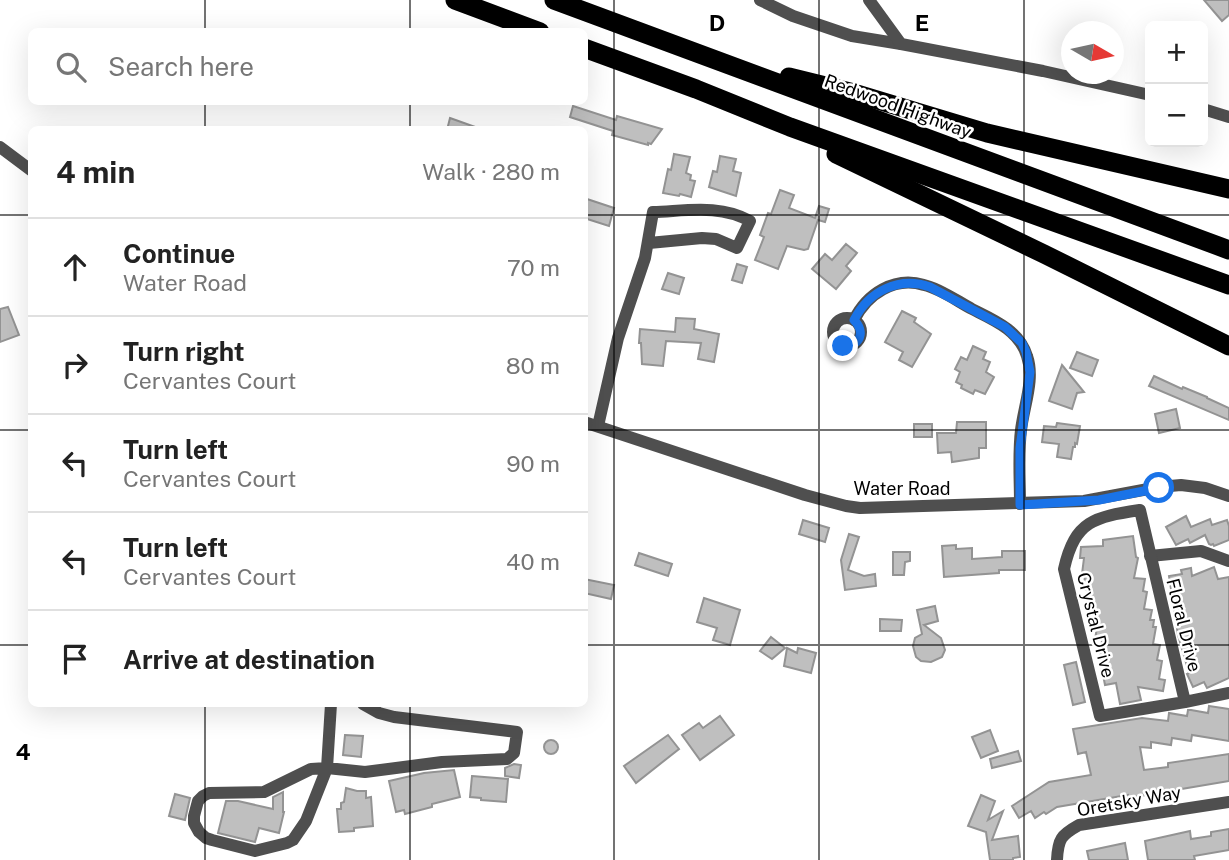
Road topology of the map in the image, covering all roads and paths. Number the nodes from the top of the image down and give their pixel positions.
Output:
1 (455, 0) edge
2 (554, 0) edge
3 (761, 0) edge
4 (869, 0) edge
5 (529, 28) edge
6 (901, 44) junction
7 (588, 49) edge
8 (693, 52) junction
9 (1145, 94) edge
10 (1208, 111) edge
11 (1229, 117) edge
12 (790, 127) junction
13 (0, 147) edge
14 (28, 168) edge
15 (1229, 189) edge
16 (649, 243) junction
17 (1229, 250) edge
18 (1229, 285) edge
19 (854, 320) dead end
20 (1229, 346) edge
21 (588, 423) edge
22 (598, 426) junction
23 (1229, 496) edge
24 (1020, 505) junction
25 (1150, 556) junction
26 (1229, 561) edge
27 (1229, 694) edge
28 (1185, 702) junction
29 (331, 707) edge
30 (368, 707) edge
31 (327, 768) junction
32 (1229, 802) edge
33 (1057, 860) edge

1 - 5 highway
2 - 8 highway, Redwood Highway
3 - 6 street
4 - 6 street
6 - 9 street
7 - 12 highway
8 - 15 highway
8 - 17 highway, Redwood Highway
10 - 11 street
12 - 18 highway
12 - 20 highway
13 - 14 street
16 - 16 street
16 - 22 street
19 - 24 street
21 - 22 street, Water Road
22 - 24 street, Water Road
23 - 24 street, Water Road
25 - 26 street
25 - 28 street, Floral Drive
25 - 28 street, Crystal Drive
27 - 28 street
29 - 31 street
30 - 31 street
31 - 31 street
32 - 33 street, Oretsky Way

